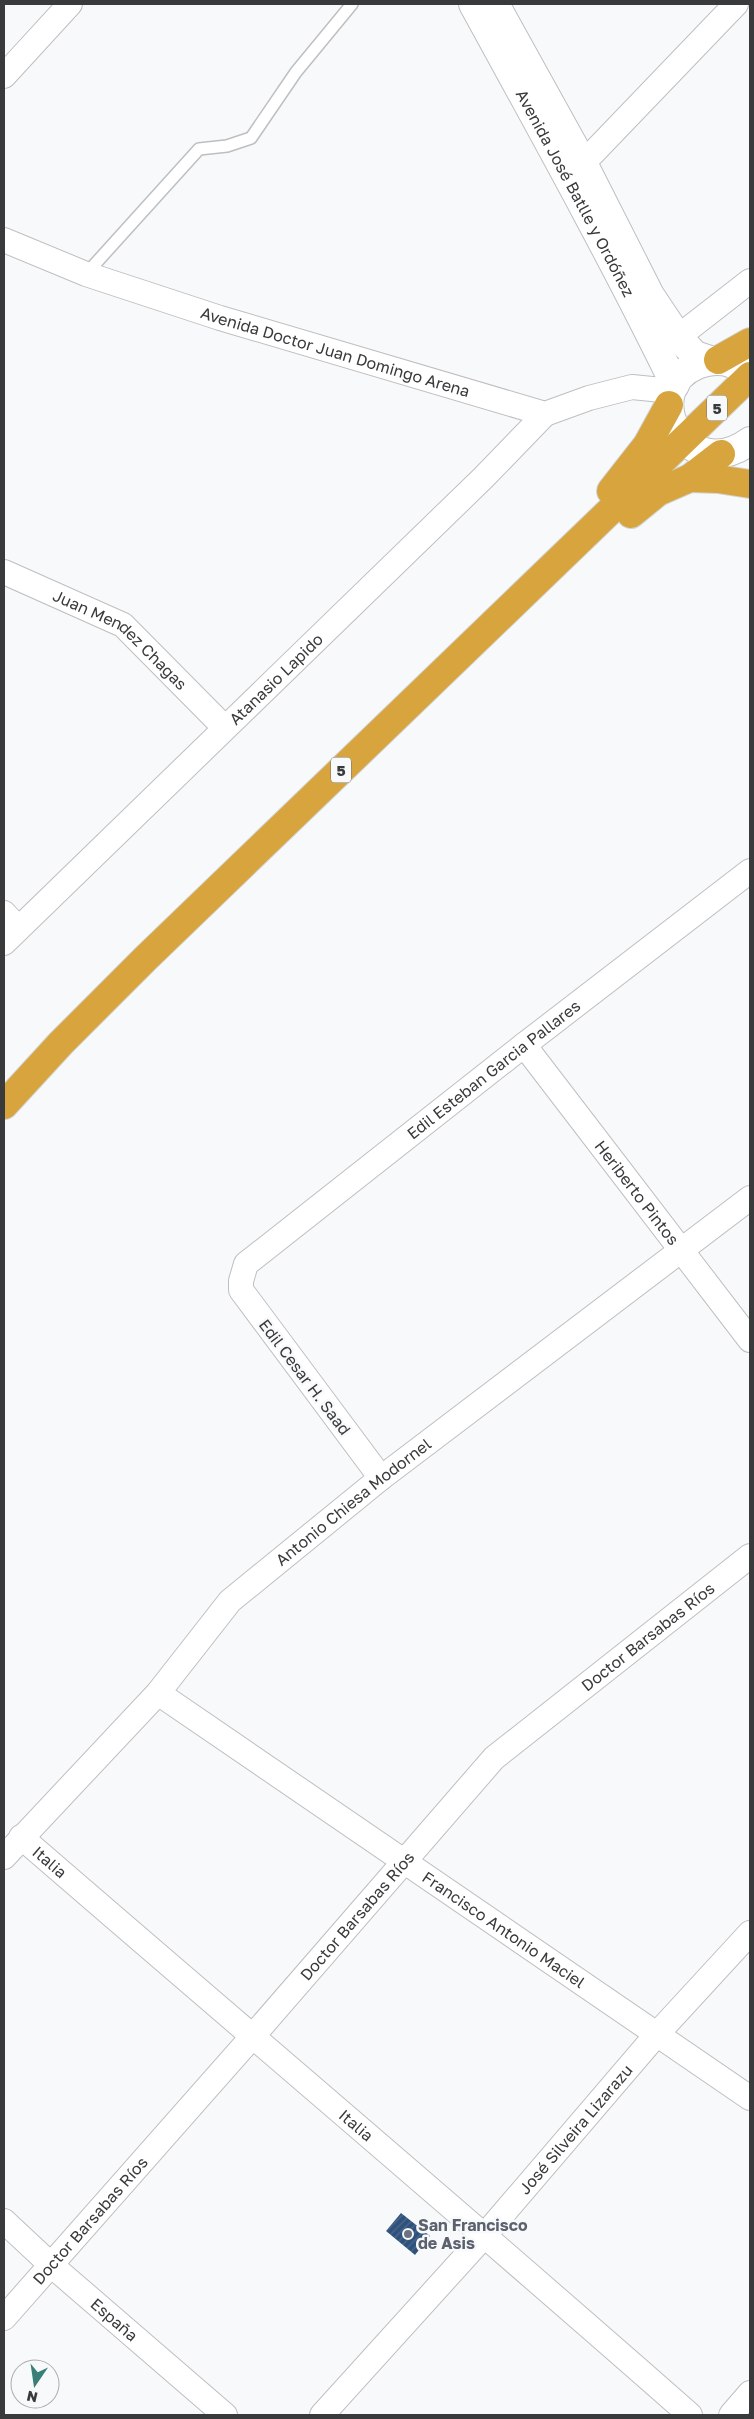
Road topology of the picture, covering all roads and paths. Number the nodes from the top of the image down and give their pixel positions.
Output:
1 (70, 4) edge
2 (352, 4) edge
3 (473, 4) edge
4 (495, 4) edge
5 (736, 4) edge
6 (4, 76) edge
7 (573, 165) junction
8 (4, 240) edge
9 (86, 274) junction
10 (750, 281) edge
11 (643, 300) junction
12 (678, 337) junction
13 (750, 342) edge
14 (714, 360) junction
15 (750, 375) edge
16 (672, 394) junction
17 (545, 414) junction
18 (684, 441) junction
19 (750, 441) edge
20 (721, 454) junction
21 (750, 476) edge
22 (690, 478) junction
23 (750, 484) edge
24 (579, 541) junction
25 (4, 572) edge
26 (224, 727) junction
27 (750, 871) edge
28 (9, 928) edge
29 (524, 1045) junction
30 (4, 1105) edge
31 (750, 1198) edge
32 (683, 1251) junction
33 (242, 1272) joint
34 (750, 1340) edge
35 (381, 1478) junction
36 (750, 1556) edge
37 (158, 1693) junction
38 (21, 1837) junction
39 (4, 1857) edge
40 (403, 1862) junction
41 (750, 1933) edge
42 (658, 2034) junction
43 (252, 2037) junction
44 (750, 2098) edge
45 (4, 2221) edge
46 (486, 2235) junction
47 (50, 2264) junction
48 (4, 2318) edge
49 (750, 2393) edge
50 (226, 2415) edge
51 (322, 2415) edge
52 (690, 2415) edge
53 (731, 2415) edge

1 - 6 street
2 - 9 lane
3 - 7 street, Avenida José Batlle y Ordóñez
4 - 7 street, Avenida José Batlle y Ordóñez
5 - 7 street
7 - 11 street, Avenida José Batlle y Ordóñez
8 - 9 street, Avenida Doctor Juan Domingo Arena
9 - 17 street, Avenida Doctor Juan Domingo Arena
10 - 12 street
11 - 12 street, Avenida José Batlle y Ordóñez
11 - 16 street, Avenida José Batlle y Ordóñez
12 - 14 street, Avenida José Batlle y Ordóñez
13 - 14 highway
14 - 15 street, Avenida José Batlle y Ordóñez
14 - 16 street
15 - 18 highway, 5
16 - 17 street
16 - 18 street, Avenida José Batlle y Ordóñez
16 - 24 highway
17 - 26 street, Atanasio Lapido
18 - 20 street
18 - 24 highway, 5
19 - 20 street
20 - 21 street
20 - 22 highway
22 - 23 highway
22 - 24 highway
24 - 30 highway, 5
25 - 26 street, Juan Mendez Chagas
26 - 28 street, Atanasio Lapido
27 - 29 street, Edil Esteban Garcia Pallares
29 - 32 street, Heriberto Pintos
29 - 33 street, Edil Esteban Garcia Pallares
31 - 32 street, Antonio Chiesa Modornel
32 - 34 street, Heriberto Pintos
32 - 35 street, Antonio Chiesa Modornel
33 - 35 street, Edil Cesar H. Saad
35 - 37 street, Antonio Chiesa Modornel
36 - 40 street, Doctor Barsabas Ríos
37 - 38 street, Antonio Chiesa Modornel
37 - 40 street, Francisco Antonio Maciel
38 - 39 street, Antonio Chiesa Modornel
38 - 43 street, Italia
40 - 42 street, Francisco Antonio Maciel
40 - 43 street, Doctor Barsabas Ríos
41 - 42 street, José Silveira Lizarazu
42 - 44 street, Francisco Antonio Maciel
42 - 46 street, José Silveira Lizarazu
43 - 46 street, Italia
43 - 47 street, Doctor Barsabas Ríos
45 - 47 street, España
46 - 51 street, José Silveira Lizarazu
46 - 52 street, Italia
47 - 48 street, Doctor Barsabas Ríos
47 - 50 street, España
49 - 53 street

